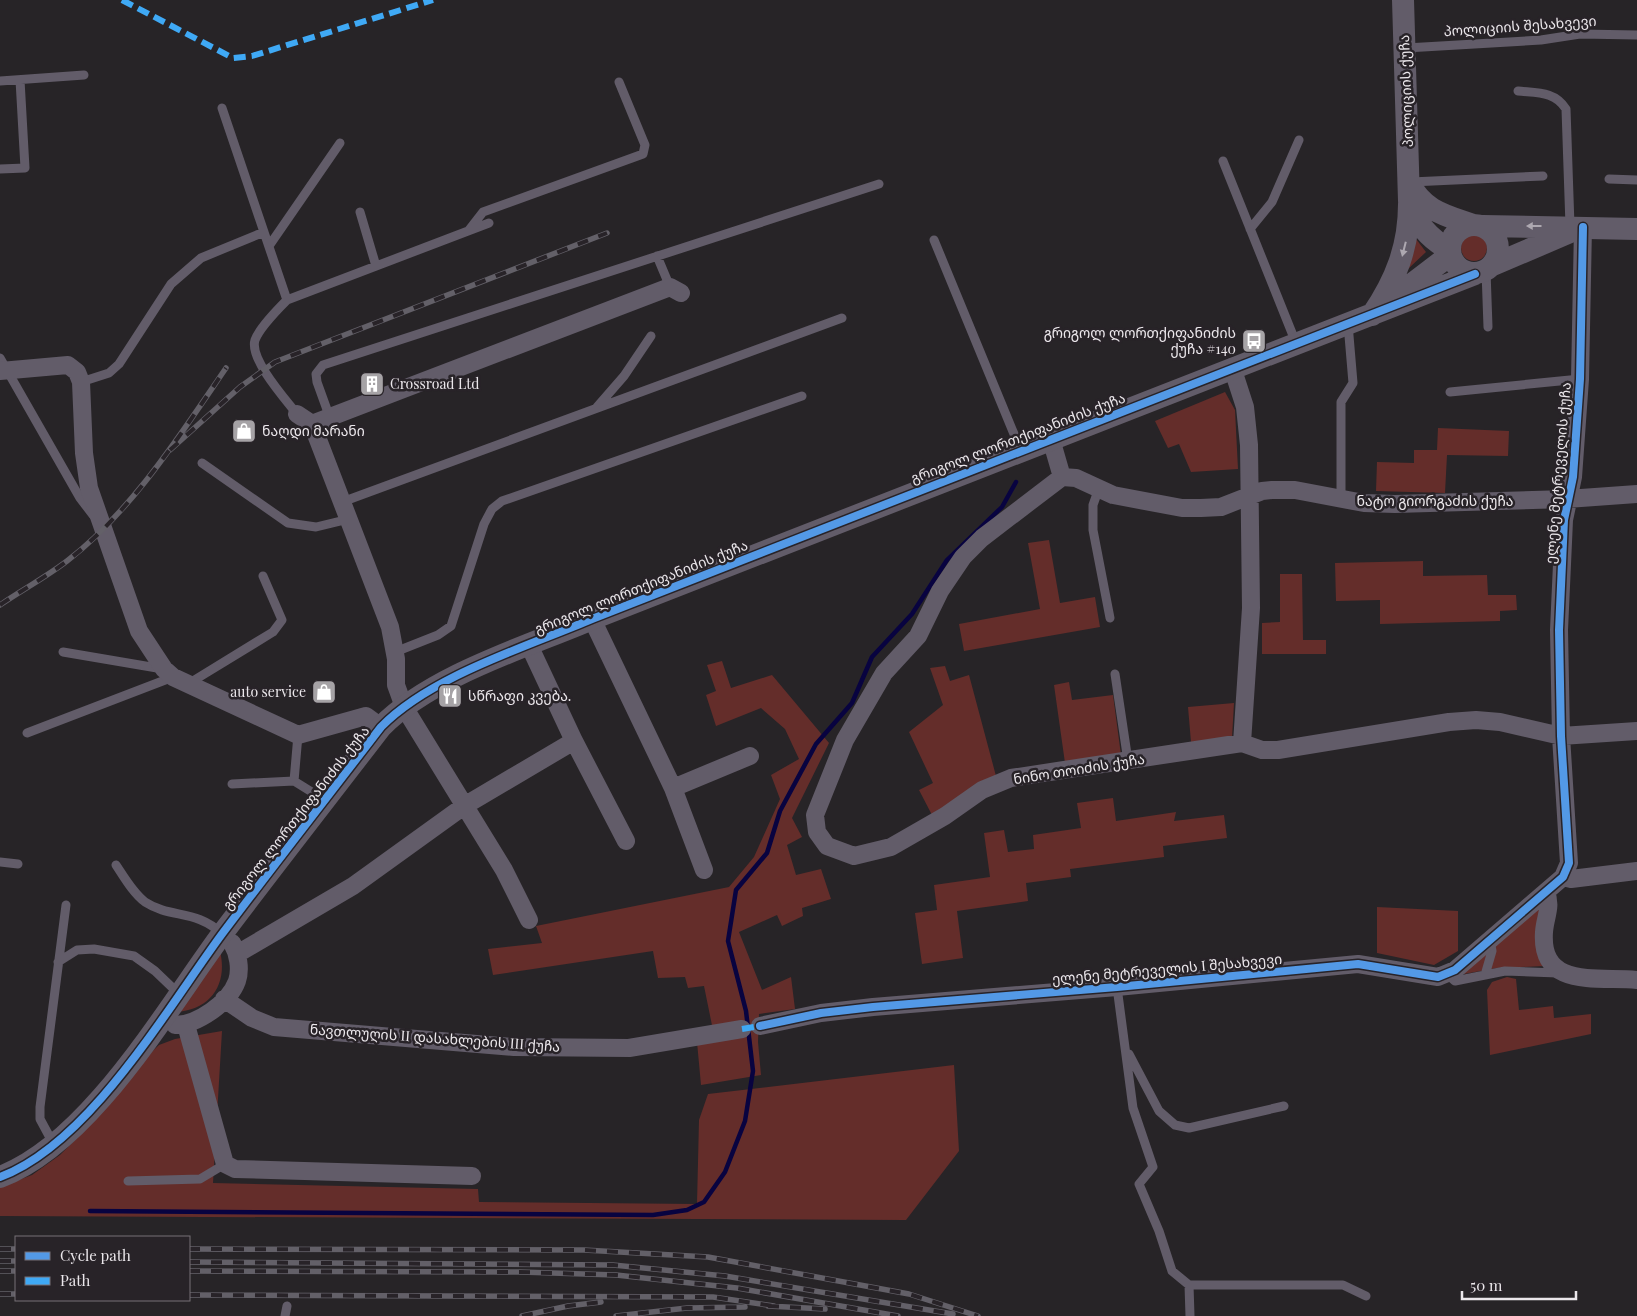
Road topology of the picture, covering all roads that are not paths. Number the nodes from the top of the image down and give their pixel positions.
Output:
1 (1403, 0) edge
2 (1637, 35) edge
3 (1404, 48) junction
4 (84, 75) dead end
5 (20, 80) junction
6 (0, 81) edge
7 (619, 82) dead end
8 (1518, 91) dead end
9 (222, 108) dead end
10 (1299, 140) dead end
11 (340, 143) dead end
12 (1223, 161) dead end
13 (0, 169) edge
14 (1543, 176) dead end
15 (1609, 179) dead end
16 (1637, 180) edge
17 (879, 184) dead end
18 (1409, 192) junction
19 (360, 212) dead end
20 (489, 223) dead end
21 (1478, 225) junction
22 (1576, 227) junction
23 (1250, 229) junction
24 (1637, 229) edge
25 (468, 231) junction
26 (264, 232) junction
27 (934, 240) dead end
28 (269, 246) junction
29 (1450, 253) junction
30 (657, 256) junction
31 (376, 266) junction
32 (1485, 270) junction
33 (676, 290) joint
34 (287, 300) junction
35 (1372, 314) junction
36 (842, 318) dead end
37 (1348, 324) junction
38 (1488, 327) dead end
39 (651, 336) dead end
40 (1296, 343) junction
41 (3, 366) edge
42 (1232, 367) junction
43 (1580, 378) junction
44 (81, 382) junction
45 (1450, 392) dead end
46 (802, 396) dead end
47 (595, 409) junction
48 (297, 414) joint
49 (330, 418) junction
50 (312, 424) junction
51 (1051, 440) junction
52 (1021, 451) junction
53 (202, 463) dead end
54 (1062, 477) junction
55 (1099, 488) junction
56 (1637, 494) edge
57 (1250, 496) junction
58 (1567, 499) junction
59 (1341, 500) junction
60 (342, 502) junction
61 (349, 519) junction
62 (101, 525) junction
63 (263, 576) dead end
64 (1110, 618) dead end
65 (592, 619) junction
66 (529, 645) junction
67 (63, 652) dead end
68 (395, 652) junction
69 (1115, 674) dead end
70 (175, 677) junction
71 (404, 707) junction
72 (381, 727) junction
73 (1637, 731) edge
74 (27, 733) dead end
75 (298, 735) junction
76 (1561, 736) junction
77 (574, 741) junction
78 (1242, 743) junction
79 (750, 756) dead end
80 (1128, 761) junction
81 (294, 781) junction
82 (232, 784) dead end
83 (673, 788) junction
84 (325, 801) junction
85 (464, 806) junction
86 (626, 841) dead end
87 (0, 862) edge
88 (18, 864) dead end
89 (116, 865) dead end
90 (704, 870) dead end
91 (1637, 871) edge
92 (1563, 877) junction
93 (1546, 892) junction
94 (66, 905) dead end
95 (529, 920) dead end
96 (222, 934) junction
97 (1490, 941) junction
98 (237, 954) junction
99 (58, 962) junction
100 (1561, 973) junction
101 (1447, 974) junction
102 (1485, 975) junction
103 (1637, 980) edge
104 (1117, 987) junction
105 (179, 994) junction
106 (224, 999) junction
107 (157, 1025) junction
108 (186, 1025) junction
109 (760, 1026) dead end
110 (742, 1028) dead end
111 (1125, 1047) junction
112 (1284, 1106) dead end
113 (54, 1145) junction
114 (225, 1164) junction
115 (472, 1176) dead end
116 (0, 1177) edge
117 (128, 1181) dead end
118 (1189, 1285) junction
119 (1366, 1296) dead end
120 (287, 1306) dead end
121 (285, 1316) edge
122 (1190, 1316) edge

1 - 3 street, პოლიციის ქუჩა
2 - 3 lane, პოლიციის შესახვევი
3 - 18 street, პოლიციის ქუჩა
4 - 5 lane
5 - 6 lane
5 - 13 lane
7 - 25 lane
8 - 22 lane
9 - 26 lane
10 - 23 lane
11 - 28 lane
12 - 23 lane
14 - 18 lane
15 - 16 lane
17 - 30 lane
18 - 21 street
18 - 29 street, პოლიციის ქუჩა
18 -> 35 street
19 - 31 lane
20 - 25 lane
22 -> 21 street, გრიგოლ ლორთქიფანიძის ქუჩა
21 - 29 street
21 - 32 street
22 - 24 street, გრიგოლ ლორთქიფანიძის ქუჩა
22 - 32 street, გრიგოლ ლორთქიფანიძის ქუჩა
22 - 43 street, ელენე მეტრეველის ქუჩა
23 - 40 lane
25 - 31 lane
26 - 28 lane
26 - 44 lane
27 - 52 lane
28 - 34 lane
29 - 32 street
29 - 35 street, გრიგოლ ლორთქიფანიძის ქუჩა
30 - 33 lane
30 - 49 lane
31 - 34 lane
32 - 35 street, გრიგოლ ლორთქიფანიძის ქუჩა
32 - 38 lane
33 - 49 street
34 - 48 lane
35 - 37 street, გრიგოლ ლორთქიფანიძის ქუჩა
36 - 47 lane
37 - 40 street, გრიგოლ ლორთქიფანიძის ქუჩა
37 - 59 lane
39 - 47 lane
40 - 42 street, გრიგოლ ლორთქიფანიძის ქუჩა
41 - 44 street
41 - 62 lane
42 - 51 street, გრიგოლ ლორთქიფანიძის ქუჩა
42 - 57 street
43 - 45 lane
43 - 58 street, ელენე მეტრეველის ქუჩა
44 - 62 street
46 - 68 lane
47 - 60 lane
48 - 50 street
49 - 50 street
50 - 60 street
51 - 52 street, გრიგოლ ლორთქიფანიძის ქუჩა
51 - 54 street
52 - 65 street, გრიგოლ ლორთქიფანიძის ქუჩა
53 - 61 lane
54 - 55 street, ნატო გიორგაძის ქუჩა
54 - 80 street, ნინო თოიძის ქუჩა
55 - 57 street, ნატო გიორგაძის ქუჩა
55 - 64 lane
56 - 58 street, ნატო გიორგაძის ქუჩა
57 - 59 street, ნატო გიორგაძის ქუჩა
57 - 78 street
58 - 59 street, ნატო გიორგაძის ქუჩა
58 - 76 street, ელენე მეტრეველის ქუჩა
60 - 61 street
61 - 68 street
62 - 70 street
63 - 70 lane
65 - 66 street, გრიგოლ ლორთქიფანიძის ქუჩა
65 - 83 street
66 - 71 street, გრიგოლ ლორთქიფანიძის ქუჩა
66 - 77 street
67 - 70 lane
68 - 71 street
69 - 80 lane
70 - 74 lane
70 - 75 street
71 - 72 street, გრიგოლ ლორთქიფანიძის ქუჩა
71 - 85 street
72 - 75 street
72 - 84 street, გრიგოლ ლორთქიფანიძის ქუჩა
73 - 76 street, ნინო თოიძის ქუჩა
75 - 81 lane
76 - 78 street, ნინო თოიძის ქუჩა
76 - 92 street, ელენე მეტრეველის ქუჩა
77 - 85 street
77 - 86 street
78 - 80 street, ნინო თოიძის ქუჩა
79 - 83 street
81 - 82 lane
81 - 84 lane
83 - 90 street
84 - 96 street, გრიგოლ ლორთქიფანიძის ქუჩა
85 - 95 street
85 - 98 street
87 - 88 lane
89 - 96 lane
91 - 92 street
92 - 93 street
93 - 97 street
93 - 100 street
94 - 99 lane
96 - 98 street
96 - 105 street, გრიგოლ ლორთქიფანიძის ქუჩა
97 - 101 street
97 - 102 lane
98 - 106 street
99 - 105 lane
99 - 113 lane
100 - 102 lane
100 - 103 street
101 - 102 lane
101 - 104 street, ელენე მეტრეველის I შესახვევი
104 - 109 street, ელენე მეტრეველის I შესახვევი
104 - 111 lane
105 - 107 street, გრიგოლ ლორთქიფანიძის ქუჩა
106 - 108 street
106 - 110 street, ნავთლუღის II დასახლების III ქუჩა
107 - 108 street
107 - 113 street, გრიგოლ ლორთქიფანიძის ქუჩა
108 - 114 street
111 - 112 lane
111 - 118 lane
113 - 116 street, გრიგოლ ლორთქიფანიძის ქუჩა
114 - 115 street
114 - 117 lane
118 - 119 lane
118 - 122 lane
120 - 121 lane

